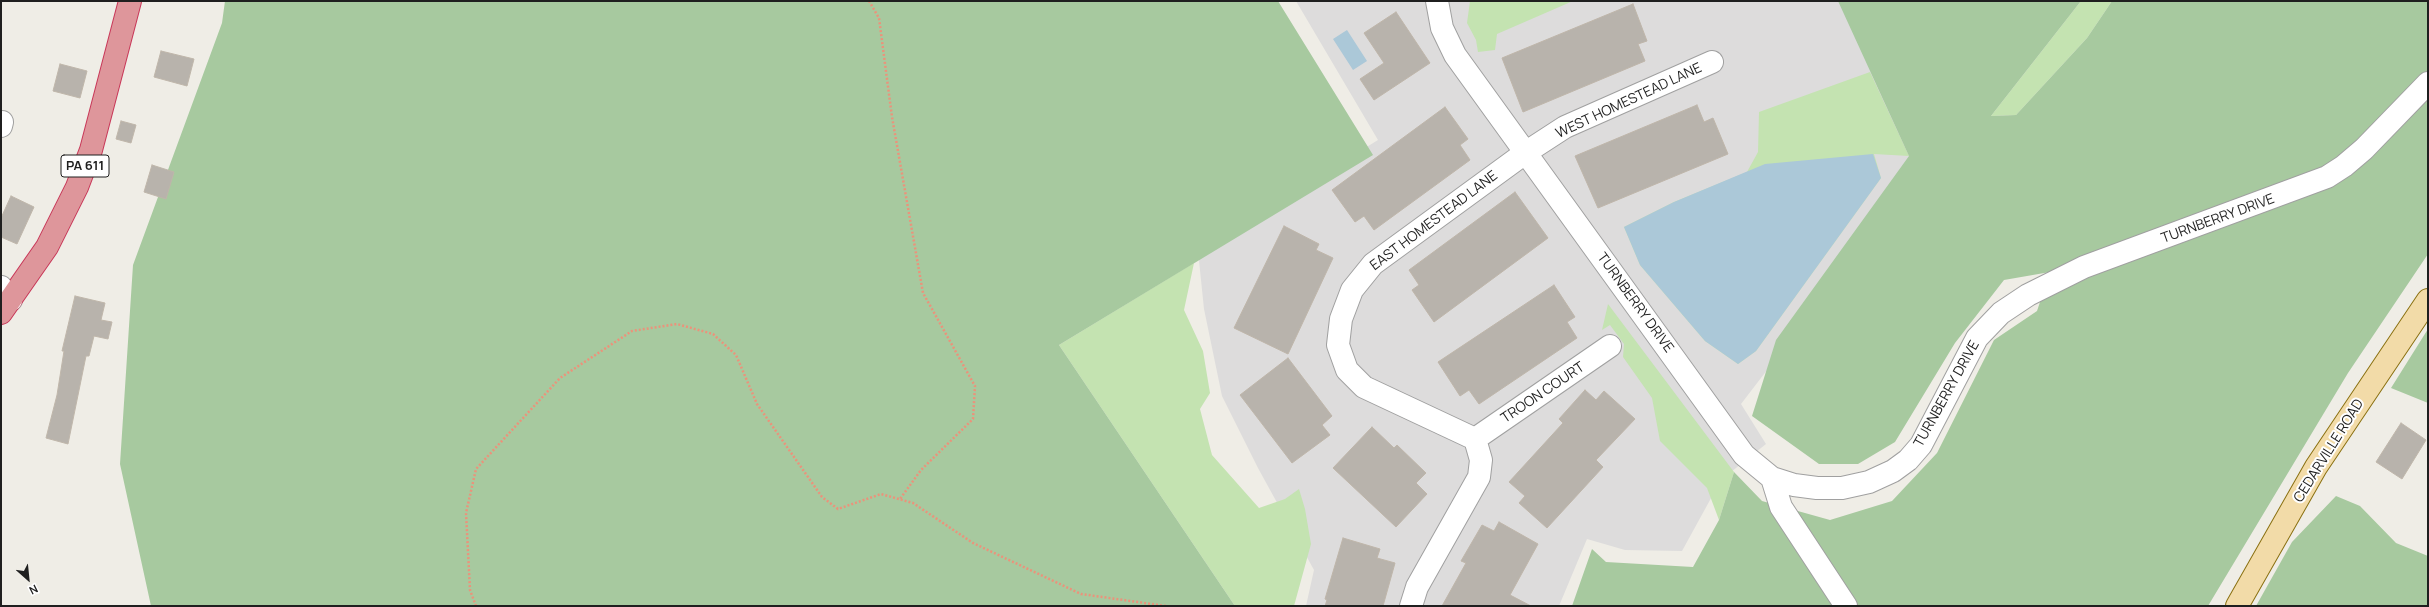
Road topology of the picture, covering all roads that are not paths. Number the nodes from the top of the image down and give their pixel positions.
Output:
1 (130, 1) edge
2 (1437, 1) edge
3 (1712, 62) dead end
4 (2428, 83) edge
5 (1525, 153) junction
6 (4, 300) edge
7 (2428, 300) edge
8 (1610, 346) dead end
9 (1475, 439) junction
10 (1772, 478) junction
11 (1411, 606) edge
12 (1846, 606) edge
13 (2237, 606) edge

1 - 6 highway, PA 611
2 - 5 street, TURNBERRY DRIVE
3 - 5 street, WEST HOMESTEAD LANE
4 - 10 street, TURNBERRY DRIVE
5 - 9 street, EAST HOMESTEAD LANE
5 - 10 street, TURNBERRY DRIVE
7 - 13 main road, CEDARVILLE ROAD
8 - 9 street, TROON COURT
9 - 11 street
10 - 12 street

